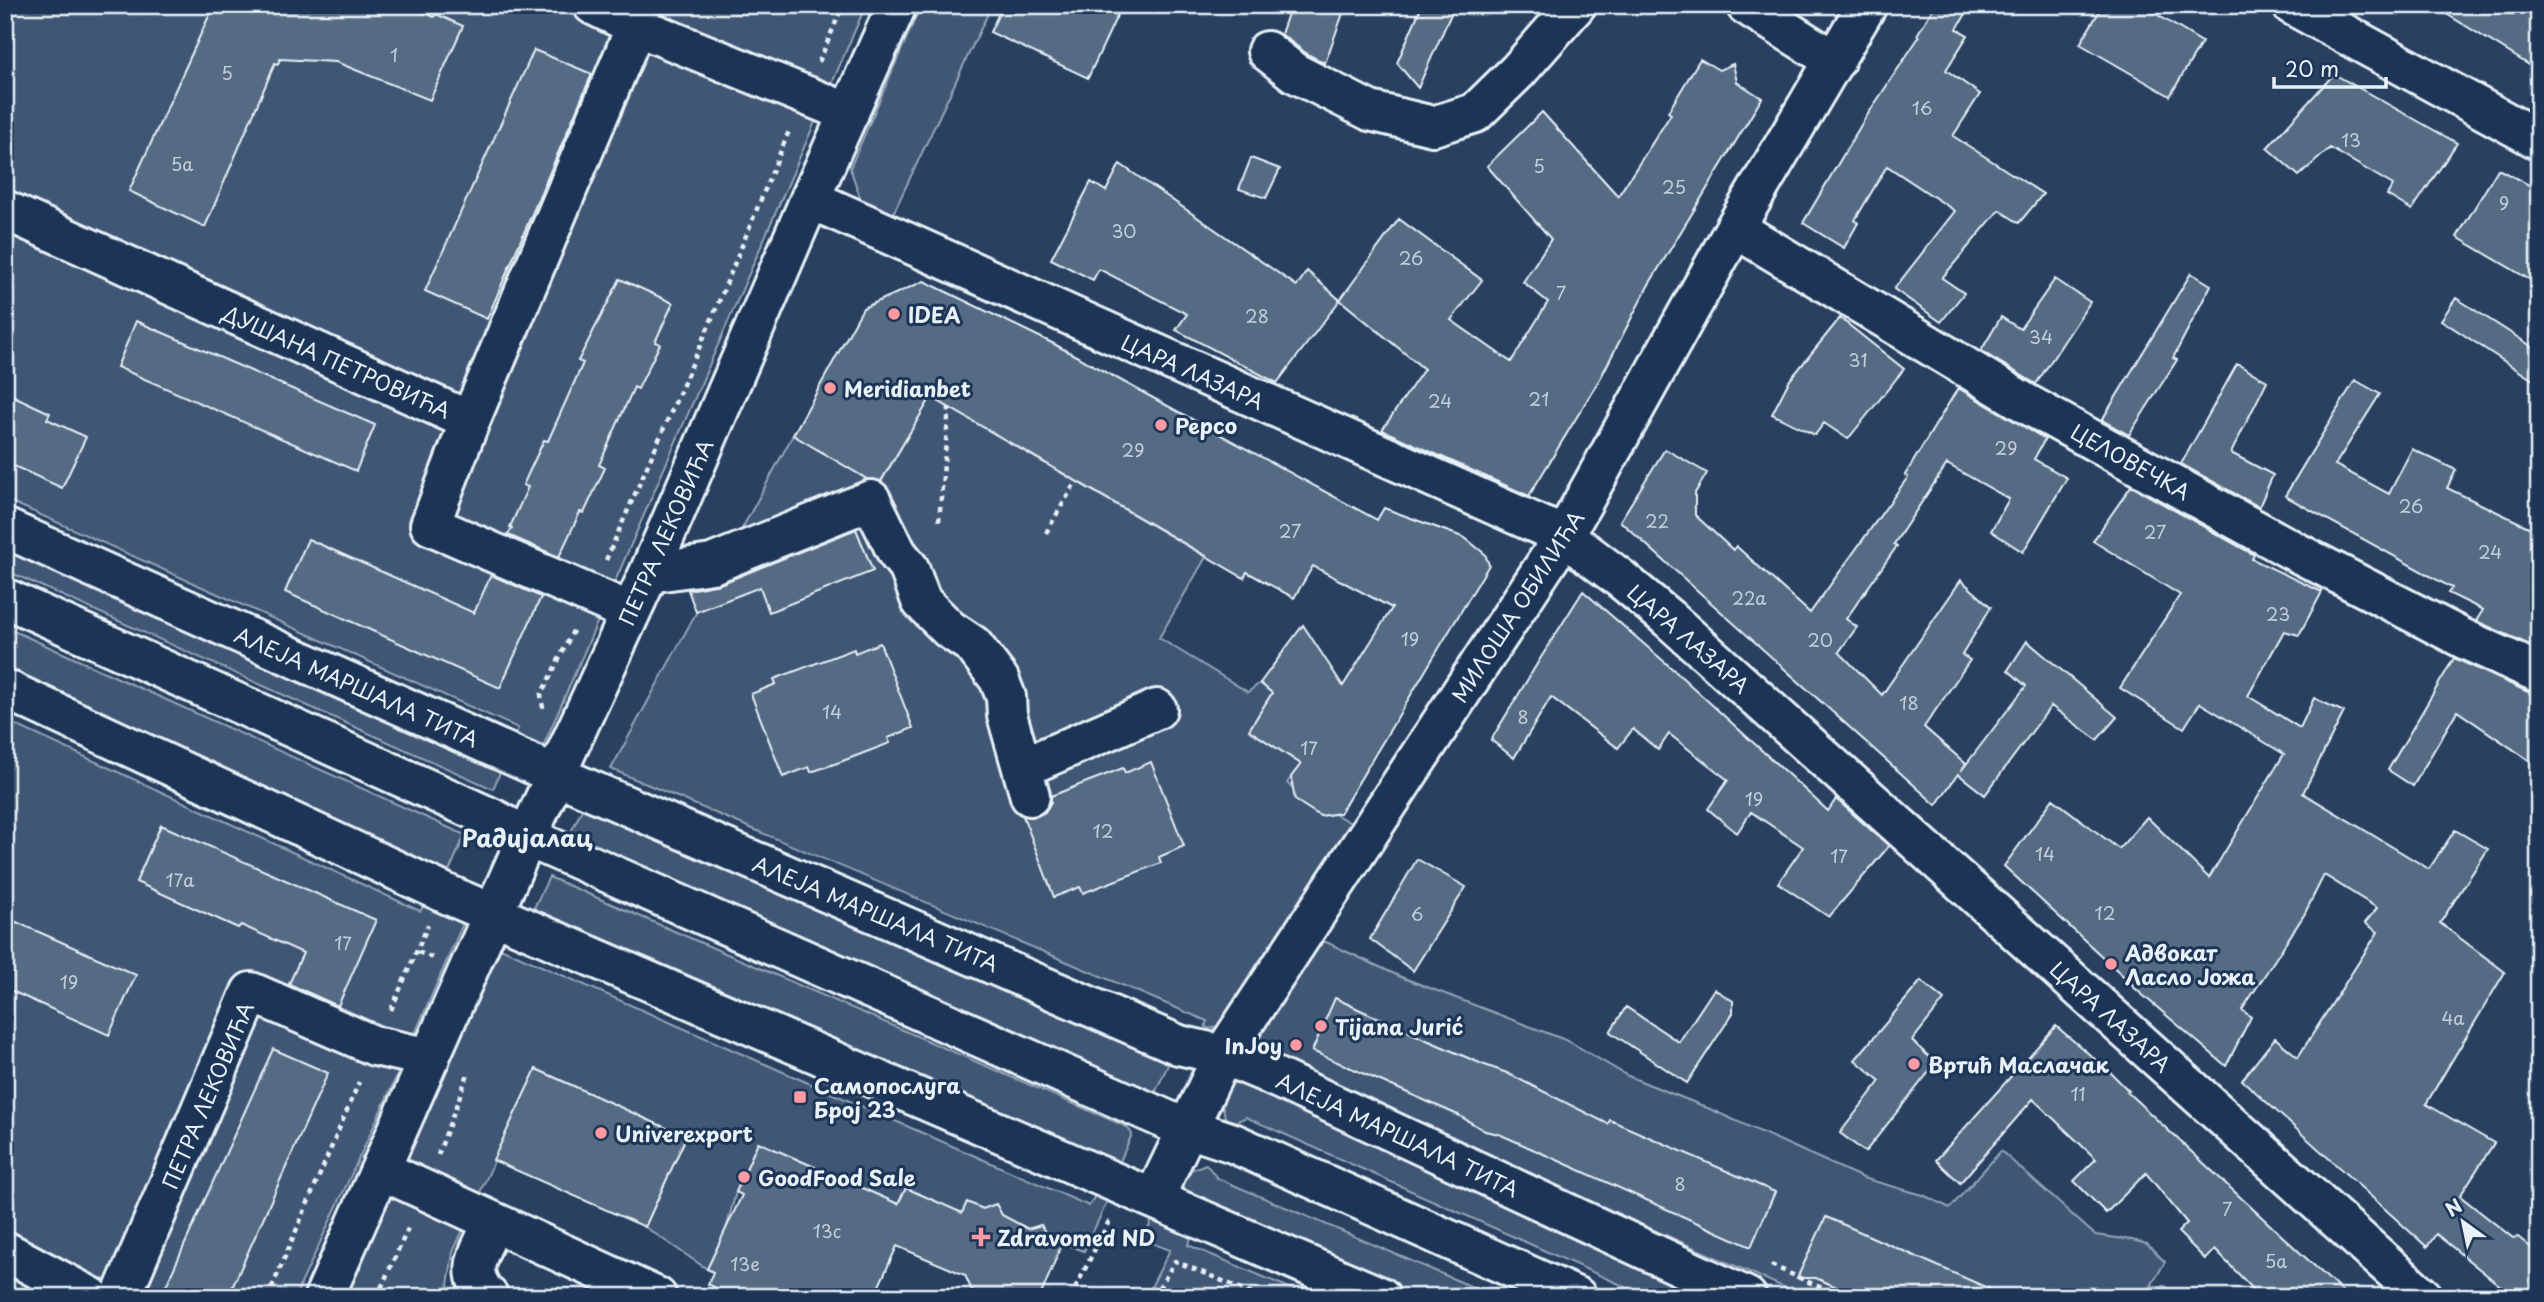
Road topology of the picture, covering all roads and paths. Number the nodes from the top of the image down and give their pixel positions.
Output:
1 (593, 5) edge
2 (843, 5) edge
3 (897, 5) edge
4 (1576, 5) edge
5 (1746, 5) edge
6 (1867, 5) edge
7 (2292, 5) edge
8 (636, 26) junction
9 (1267, 51) dead end
10 (1835, 61) junction
11 (804, 95) junction
12 (849, 113) junction
13 (2539, 140) edge
14 (810, 199) junction
15 (5, 210) edge
16 (1735, 228) junction
17 (949, 407) dead end
18 (470, 421) junction
19 (1076, 481) dead end
20 (939, 521) dead end
21 (5, 528) edge
22 (1046, 533) dead end
23 (1564, 536) junction
24 (649, 573) junction
25 (590, 595) junction
26 (5, 598) edge
27 (630, 612) junction
28 (2539, 673) edge
29 (5, 689) edge
30 (543, 708) junction
31 (1157, 709) dead end
32 (580, 724) junction
33 (518, 758) junction
34 (556, 775) junction
35 (527, 837) junction
36 (449, 895) junction
37 (494, 914) junction
38 (375, 1046) junction
39 (1223, 1055) junction
40 (430, 1058) junction
41 (471, 1066) dead end
42 (1188, 1129) junction
43 (381, 1170) junction
44 (425, 1191) junction
45 (1154, 1198) junction
46 (494, 1222) junction
47 (1100, 1237) dead end
48 (5, 1251) edge
49 (91, 1297) edge
50 (121, 1297) edge
51 (268, 1297) edge
52 (324, 1297) edge
53 (377, 1297) edge
54 (489, 1297) edge
55 (657, 1297) edge
56 (1071, 1297) edge
57 (1154, 1297) edge
58 (1261, 1297) edge
59 (1381, 1297) edge
60 (1577, 1297) edge
61 (1747, 1297) edge
62 (2423, 1297) edge

1 - 8 street
2 - 11 path
3 - 12 street, ПЕТРА ЛЕКОВИЋА
4 - 9 street
5 - 10 street
6 - 10 street, МИЛОША ОБИЛИЋА
7 - 13 street
8 - 11 street
8 - 18 street, ДУШАНА ПЕТРОВИЋА
10 - 16 street, МИЛОША ОБИЛИЋА
11 - 12 street
11 - 25 path
12 - 14 street, ПЕТРА ЛЕКОВИЋА
14 - 23 street, ЦАРА ЛАЗАРА
14 - 24 street, ПЕТРА ЛЕКОВИЋА
15 - 18 street, ДУШАНА ПЕТРОВИЋА
16 - 23 street, МИЛОША ОБИЛИЋА
16 - 28 street, ЦЕЛОВЕЧКА
17 - 20 path
18 - 25 street
19 - 22 path
21 - 33 street, АЛЕЈА МАРШАЛА ТИТА
23 - 39 street, МИЛОША ОБИЛИЋА
23 - 62 street, ЦАРА ЛАЗАРА
24 - 27 street, ПЕТРА ЛЕКОВИЋА
24 - 31 street
25 - 27 street
25 - 30 path
26 - 35 street
27 - 32 street, ПЕТРА ЛЕКОВИЋА
29 - 36 street
30 - 32 path
30 - 33 path
32 - 34 street, ПЕТРА ЛЕКОВИЋА
33 - 34 street, АЛЕЈА МАРШАЛА ТИТА
34 - 35 street, ПЕТРА ЛЕКОВИЋА
34 - 39 street, АЛЕЈА МАРШАЛА ТИТА
35 - 37 street, ПЕТРА ЛЕКОВИЋА
35 - 42 street
36 - 37 street
36 - 38 path
37 - 40 street, ПЕТРА ЛЕКОВИЋА
37 - 45 street
38 - 40 street, ПЕТРА ЛЕКОВИЋА
38 - 50 street, ПЕТРА ЛЕКОВИЋА
38 - 51 path
39 - 42 street, МИЛОША ОБИЛИЋА
39 - 61 street, АЛЕЈА МАРШАЛА ТИТА
40 - 43 street, ПЕТРА ЛЕКОВИЋА
41 - 44 path
42 - 45 street, МИЛОША ОБИЛИЋА
42 - 60 street
43 - 44 street
43 - 52 street, ПЕТРА ЛЕКОВИЋА
44 - 46 street
44 - 53 path
45 - 59 street
46 - 54 street
46 - 55 street
47 - 56 path
48 - 49 street
57 - 58 path

